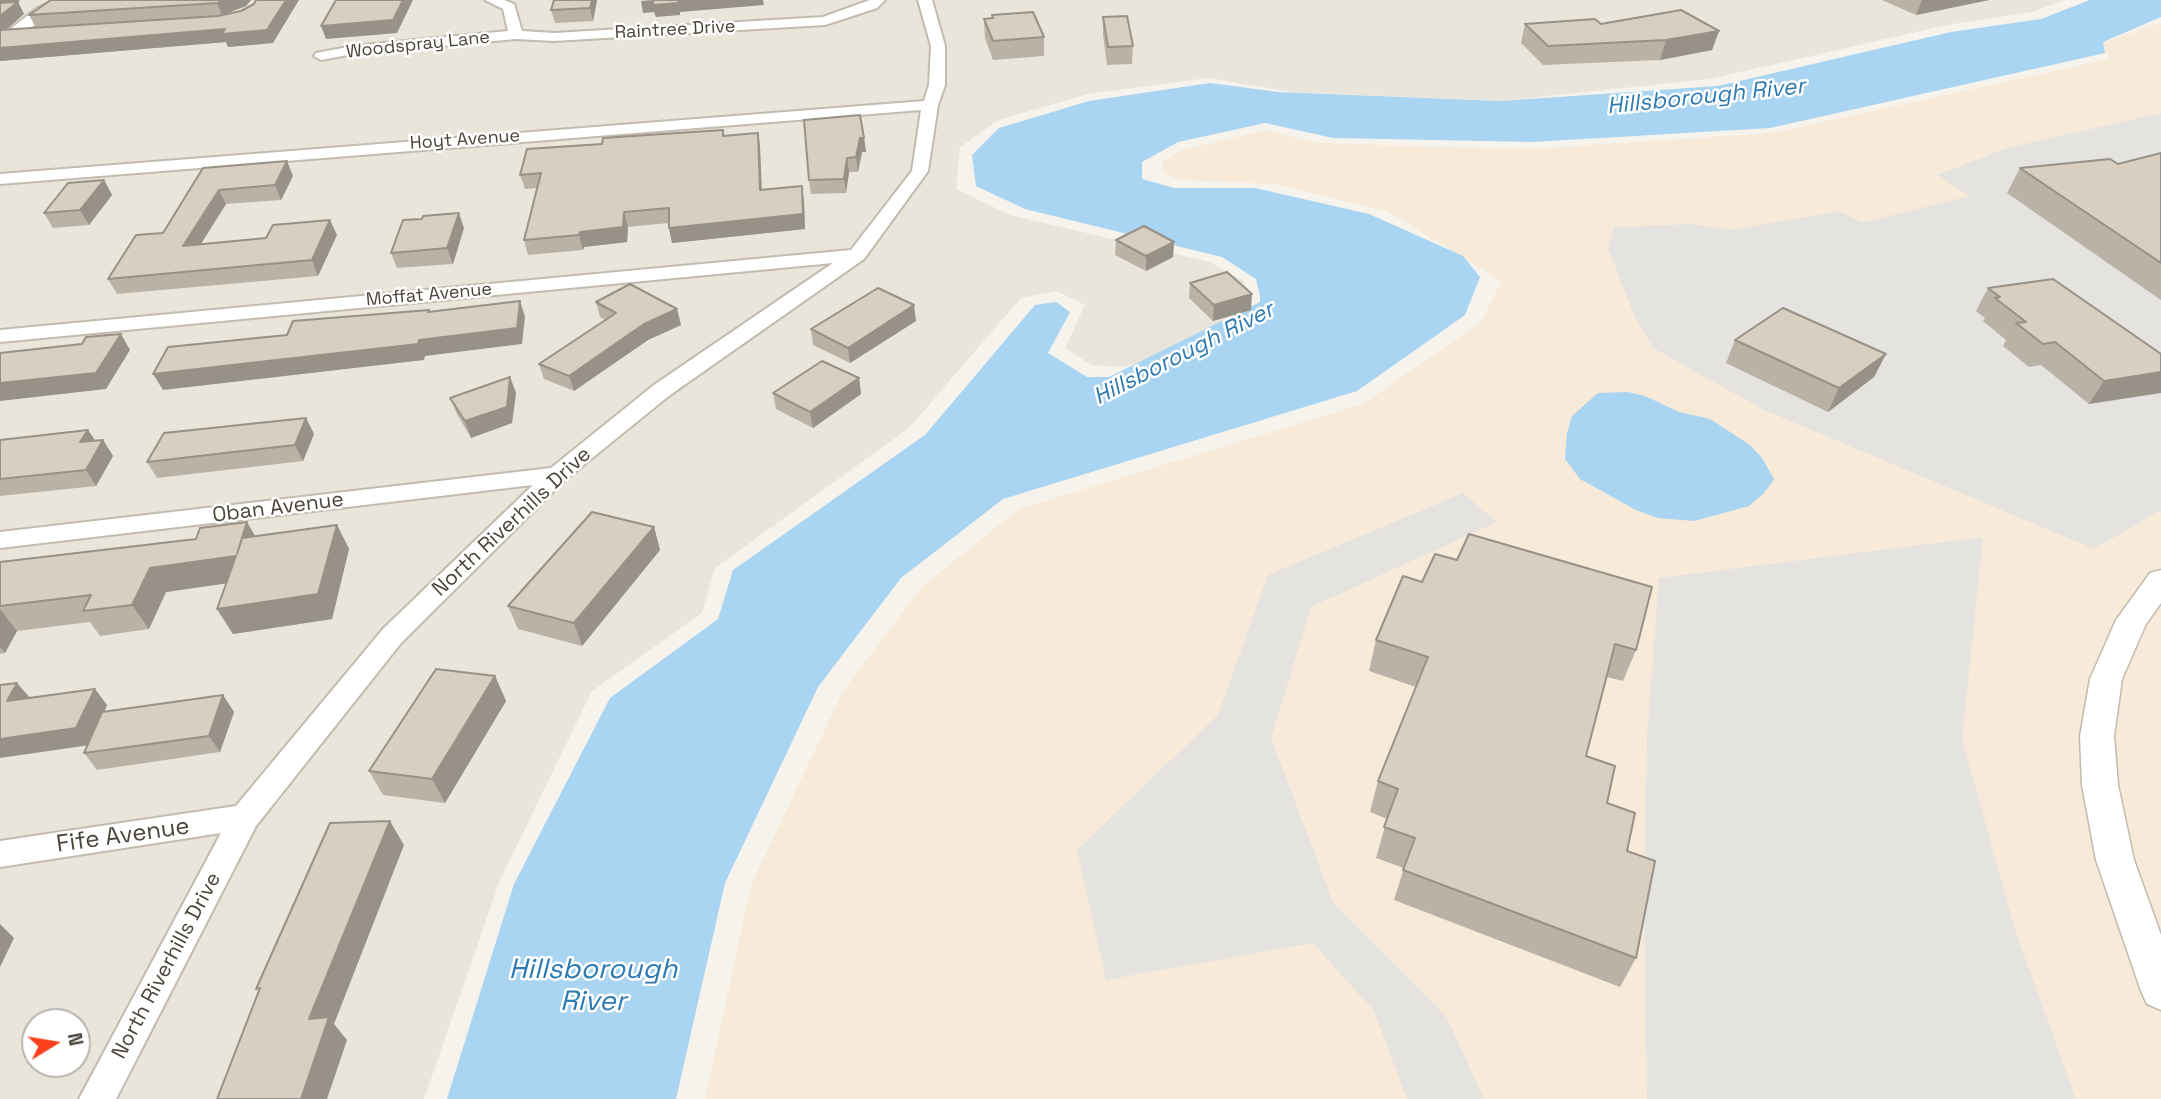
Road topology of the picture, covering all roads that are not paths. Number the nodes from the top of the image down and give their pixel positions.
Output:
1 (65, 0) edge
2 (492, 0) edge
3 (878, 0) edge
4 (925, 0) edge
5 (36, 34) edge
6 (516, 35) junction
7 (5, 40) edge
8 (321, 56) dead end
9 (930, 105) junction
10 (0, 179) edge
11 (857, 255) junction
12 (0, 336) edge
13 (557, 475) junction
14 (0, 540) edge
15 (2161, 581) edge
16 (245, 817) junction
17 (0, 854) edge
18 (2161, 991) edge
19 (97, 1099) edge

1 - 7 street
2 - 6 street
3 - 6 street, Raintree Drive
4 - 9 street, North Riverhills Drive
5 - 7 street
6 - 8 street, Woodspray Lane
9 - 10 street, Hoyt Avenue
9 - 11 street, North Riverhills Drive
11 - 12 street, Moffat Avenue
11 - 13 street, North Riverhills Drive
13 - 14 street, Oban Avenue
13 - 16 street, North Riverhills Drive
15 - 18 street
16 - 17 street, Fife Avenue
16 - 19 street, North Riverhills Drive

